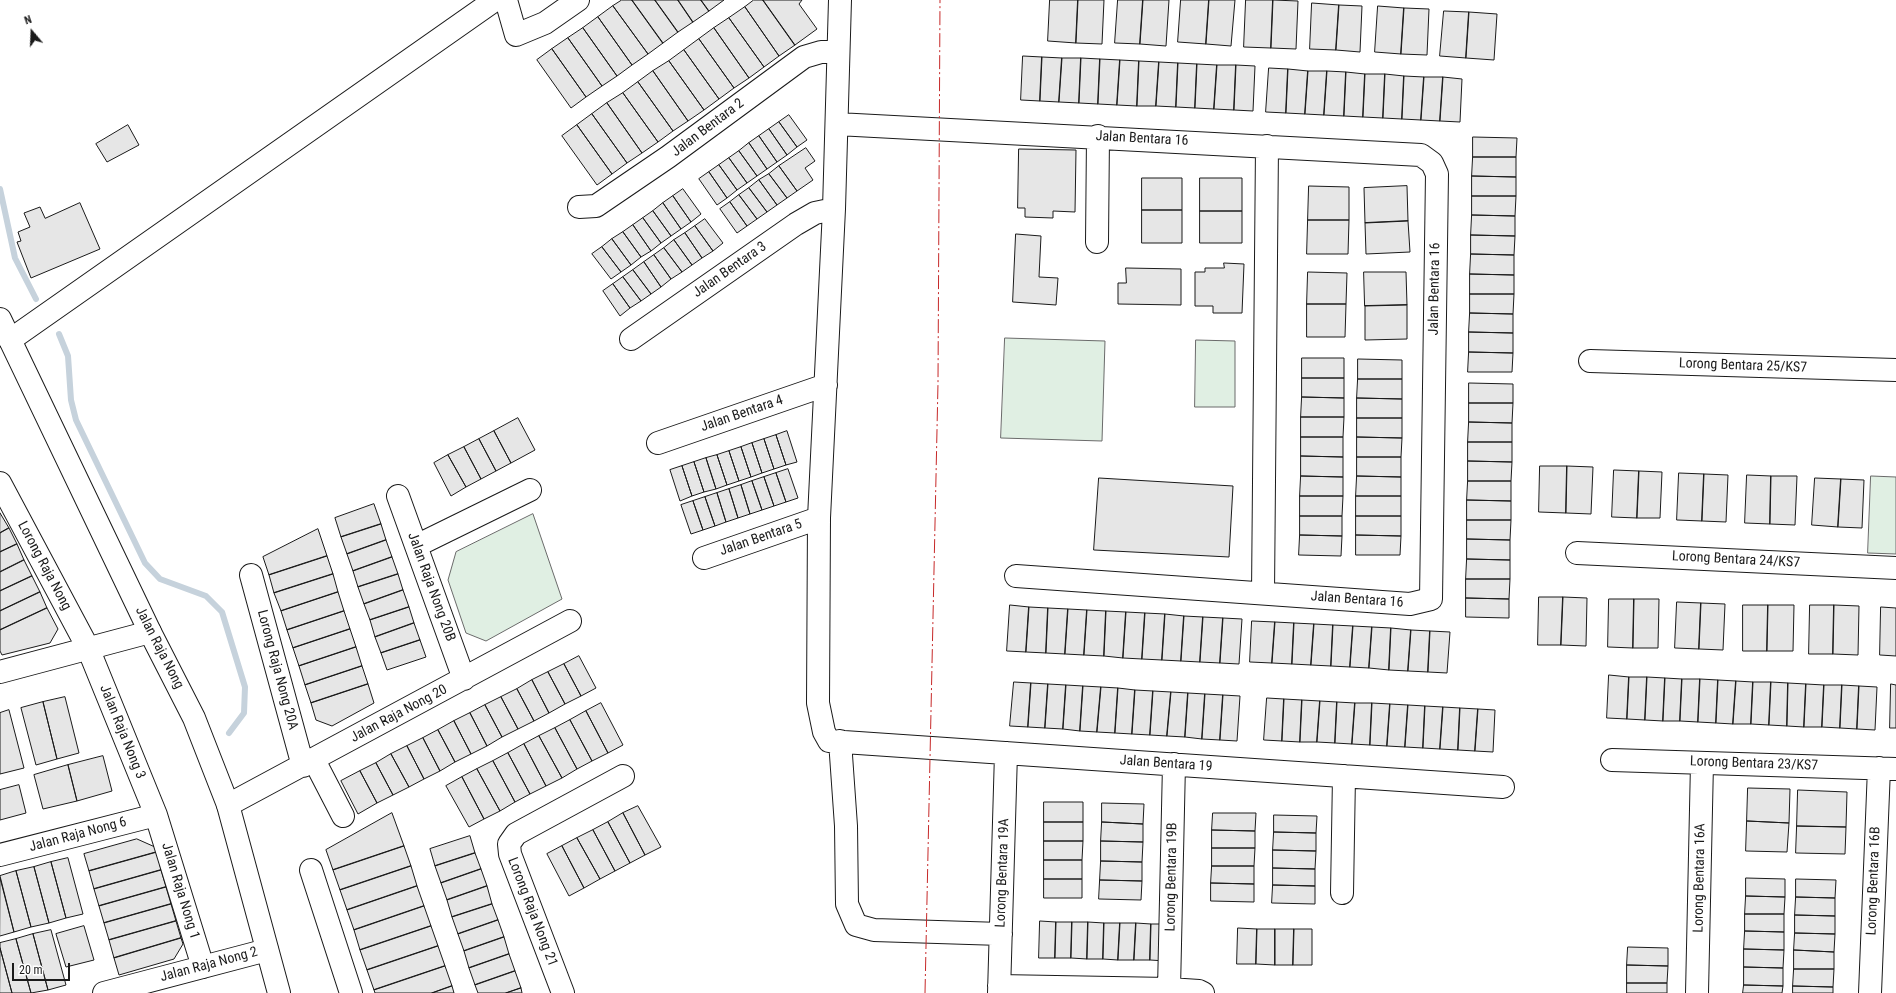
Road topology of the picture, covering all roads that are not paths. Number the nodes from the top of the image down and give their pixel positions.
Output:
1 (495, 0) edge
2 (506, 0) edge
3 (578, 0) edge
4 (840, 0) edge
5 (838, 52) junction
6 (837, 124) junction
7 (1098, 136) junction
8 (1267, 146) junction
9 (579, 207) dead end
10 (834, 209) junction
11 (1097, 242) dead end
12 (3, 326) edge
13 (631, 339) dead end
14 (1590, 361) dead end
15 (1896, 370) edge
16 (826, 385) junction
17 (658, 443) dead end
18 (0, 483) edge
19 (530, 490) dead end
20 (398, 496) dead end
21 (819, 518) junction
22 (416, 546) junction
23 (1576, 553) dead end
24 (704, 558) dead end
25 (1896, 568) edge
26 (251, 575) dead end
27 (1016, 576) dead end
28 (1263, 593) junction
29 (570, 621) dead end
30 (150, 632) junction
31 (88, 648) junction
32 (0, 672) edge
33 (464, 679) junction
34 (834, 741) junction
35 (1006, 753) junction
36 (1612, 760) dead end
37 (309, 763) junction
38 (1702, 763) junction
39 (1174, 764) junction
40 (1887, 768) edge
41 (623, 776) dead end
42 (1344, 776) junction
43 (1503, 787) dead end
44 (228, 805) junction
45 (156, 815) junction
46 (343, 816) dead end
47 (0, 855) edge
48 (311, 870) dead end
49 (1342, 893) dead end
50 (1001, 934) junction
51 (267, 950) junction
52 (203, 967) junction
53 (999, 989) edge
54 (1169, 989) junction
55 (104, 993) edge
56 (278, 993) edge
57 (352, 993) edge
58 (563, 993) edge
59 (1204, 993) edge
60 (1697, 993) edge
61 (1870, 993) edge

1 - 12 street
2 - 3 street
4 - 5 street
5 - 6 street
5 - 9 street, Jalan Bentara 2
6 - 7 street, Jalan Bentara 16
6 - 10 street
7 - 8 street, Jalan Bentara 16
7 - 11 street
8 - 28 street
8 - 28 street, Jalan Bentara 16
10 - 13 street, Jalan Bentara 3
10 - 16 street
12 - 30 street, Jalan Raja Nong
14 - 15 street, Lorong Bentara 25/KS7
16 - 17 street, Jalan Bentara 4
16 - 21 street
18 - 31 street, Lorong Raja Nong
19 - 22 street
20 - 22 street, Jalan Raja Nong 20B
21 - 24 street, Jalan Bentara 5
21 - 34 street
22 - 33 street, Jalan Raja Nong 20B
23 - 25 street, Lorong Bentara 24/KS7
26 - 37 street, Lorong Raja Nong 20A
27 - 28 street, Jalan Bentara 16
29 - 33 street, Jalan Raja Nong 20
30 - 31 street
30 - 44 street, Jalan Raja Nong
31 - 32 street
31 - 45 street, Jalan Raja Nong 3
33 - 37 street, Jalan Raja Nong 20
34 - 35 street, Jalan Bentara 19
34 - 50 street
35 - 39 street, Jalan Bentara 19
35 - 50 street, Lorong Bentara 19A
36 - 38 street, Lorong Bentara 23/KS7
37 - 44 street, Jalan Raja Nong 20
37 - 46 street, Lorong Raja Nong 20A
38 - 40 street, Lorong Bentara 23/KS7
38 - 60 street, Lorong Bentara 16A
39 - 42 street, Jalan Bentara 19
39 - 54 street, Lorong Bentara 19B
40 - 61 street, Lorong Bentara 16B
41 - 58 street, Lorong Raja Nong 21
42 - 43 street, Jalan Bentara 19
42 - 49 street
44 - 51 street, Jalan Raja Nong
45 - 47 street, Jalan Raja Nong 6
45 - 52 street, Jalan Raja Nong 1
48 - 57 street
50 - 53 street, Lorong Bentara 19A
51 - 52 street, Jalan Raja Nong 2
51 - 56 street, Jalan Raja Nong
52 - 55 street, Jalan Raja Nong 2
53 - 54 street
54 - 59 street

